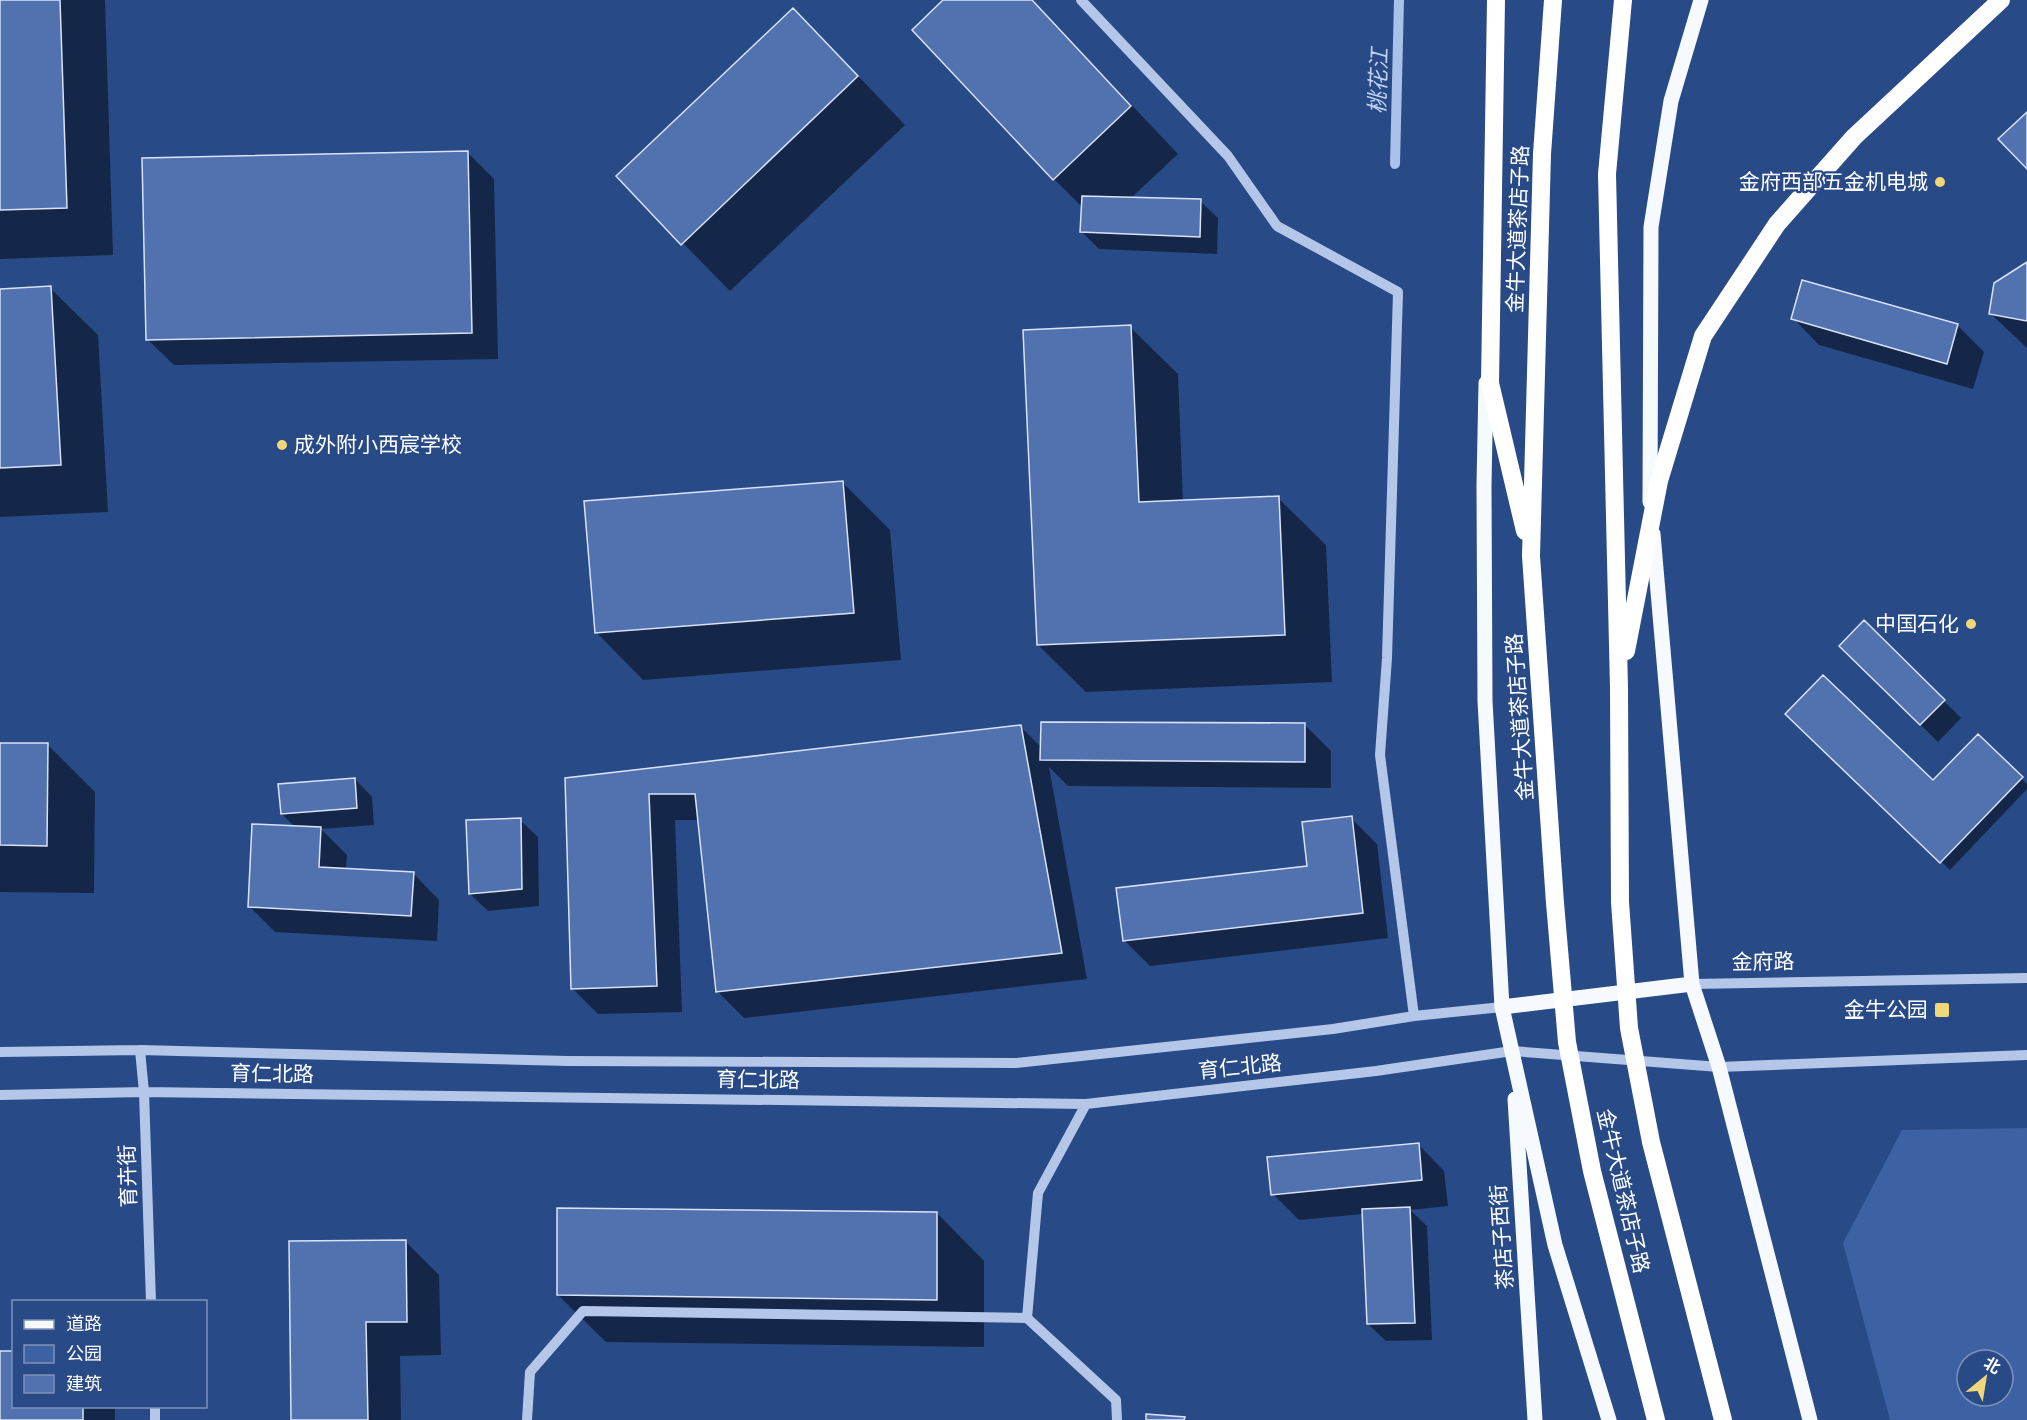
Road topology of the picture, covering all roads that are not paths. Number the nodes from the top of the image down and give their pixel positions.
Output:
1 (1081, 0) edge
2 (1496, 0) edge
3 (1505, 0) edge
4 (1553, 0) edge
5 (1623, 0) edge
6 (1701, 0) edge
7 (2001, 0) edge
8 (1531, 556) junction
9 (1619, 688) junction
10 (2027, 978) edge
11 (1692, 984) junction
12 (1502, 1007) junction
13 (1414, 1016) junction
14 (140, 1050) junction
15 (0, 1052) edge
16 (1512, 1052) junction
17 (2027, 1055) edge
18 (1719, 1066) junction
19 (144, 1092) junction
20 (0, 1095) edge
21 (1086, 1104) junction
22 (151, 1300) edge
23 (1027, 1318) junction
24 (526, 1420) edge
25 (1117, 1420) edge
26 (1535, 1420) edge
27 (1609, 1420) edge
28 (1656, 1420) edge
29 (1722, 1420) edge
30 (1810, 1420) edge

1 - 13 street
2 - 8 highway, bridge
3 - 12 main road
4 - 8 highway, 金牛大道茶店子路, bridge
5 - 9 highway, 金牛大道茶店子路, bridge
6 - 11 main road
7 - 9 highway, bridge
8 - 28 highway, 金牛大道茶店子路, bridge
9 - 29 highway, 金牛大道茶店子路, bridge
10 - 11 street, 金府路
11 - 12 main road, 金府路
11 - 18 main road
12 - 13 street
12 - 16 main road
13 - 14 street
14 - 15 street
14 - 19 street, 育卉街
16 - 18 street
16 - 21 street, 育仁北路
16 - 26 main road, 茶店子西街
16 - 27 main road
17 - 18 street
18 - 30 main road
19 - 20 street, 育仁北路
19 - 21 street, 育仁北路
19 - 22 street, 育卉街
21 - 23 street
23 - 24 street
23 - 25 street

